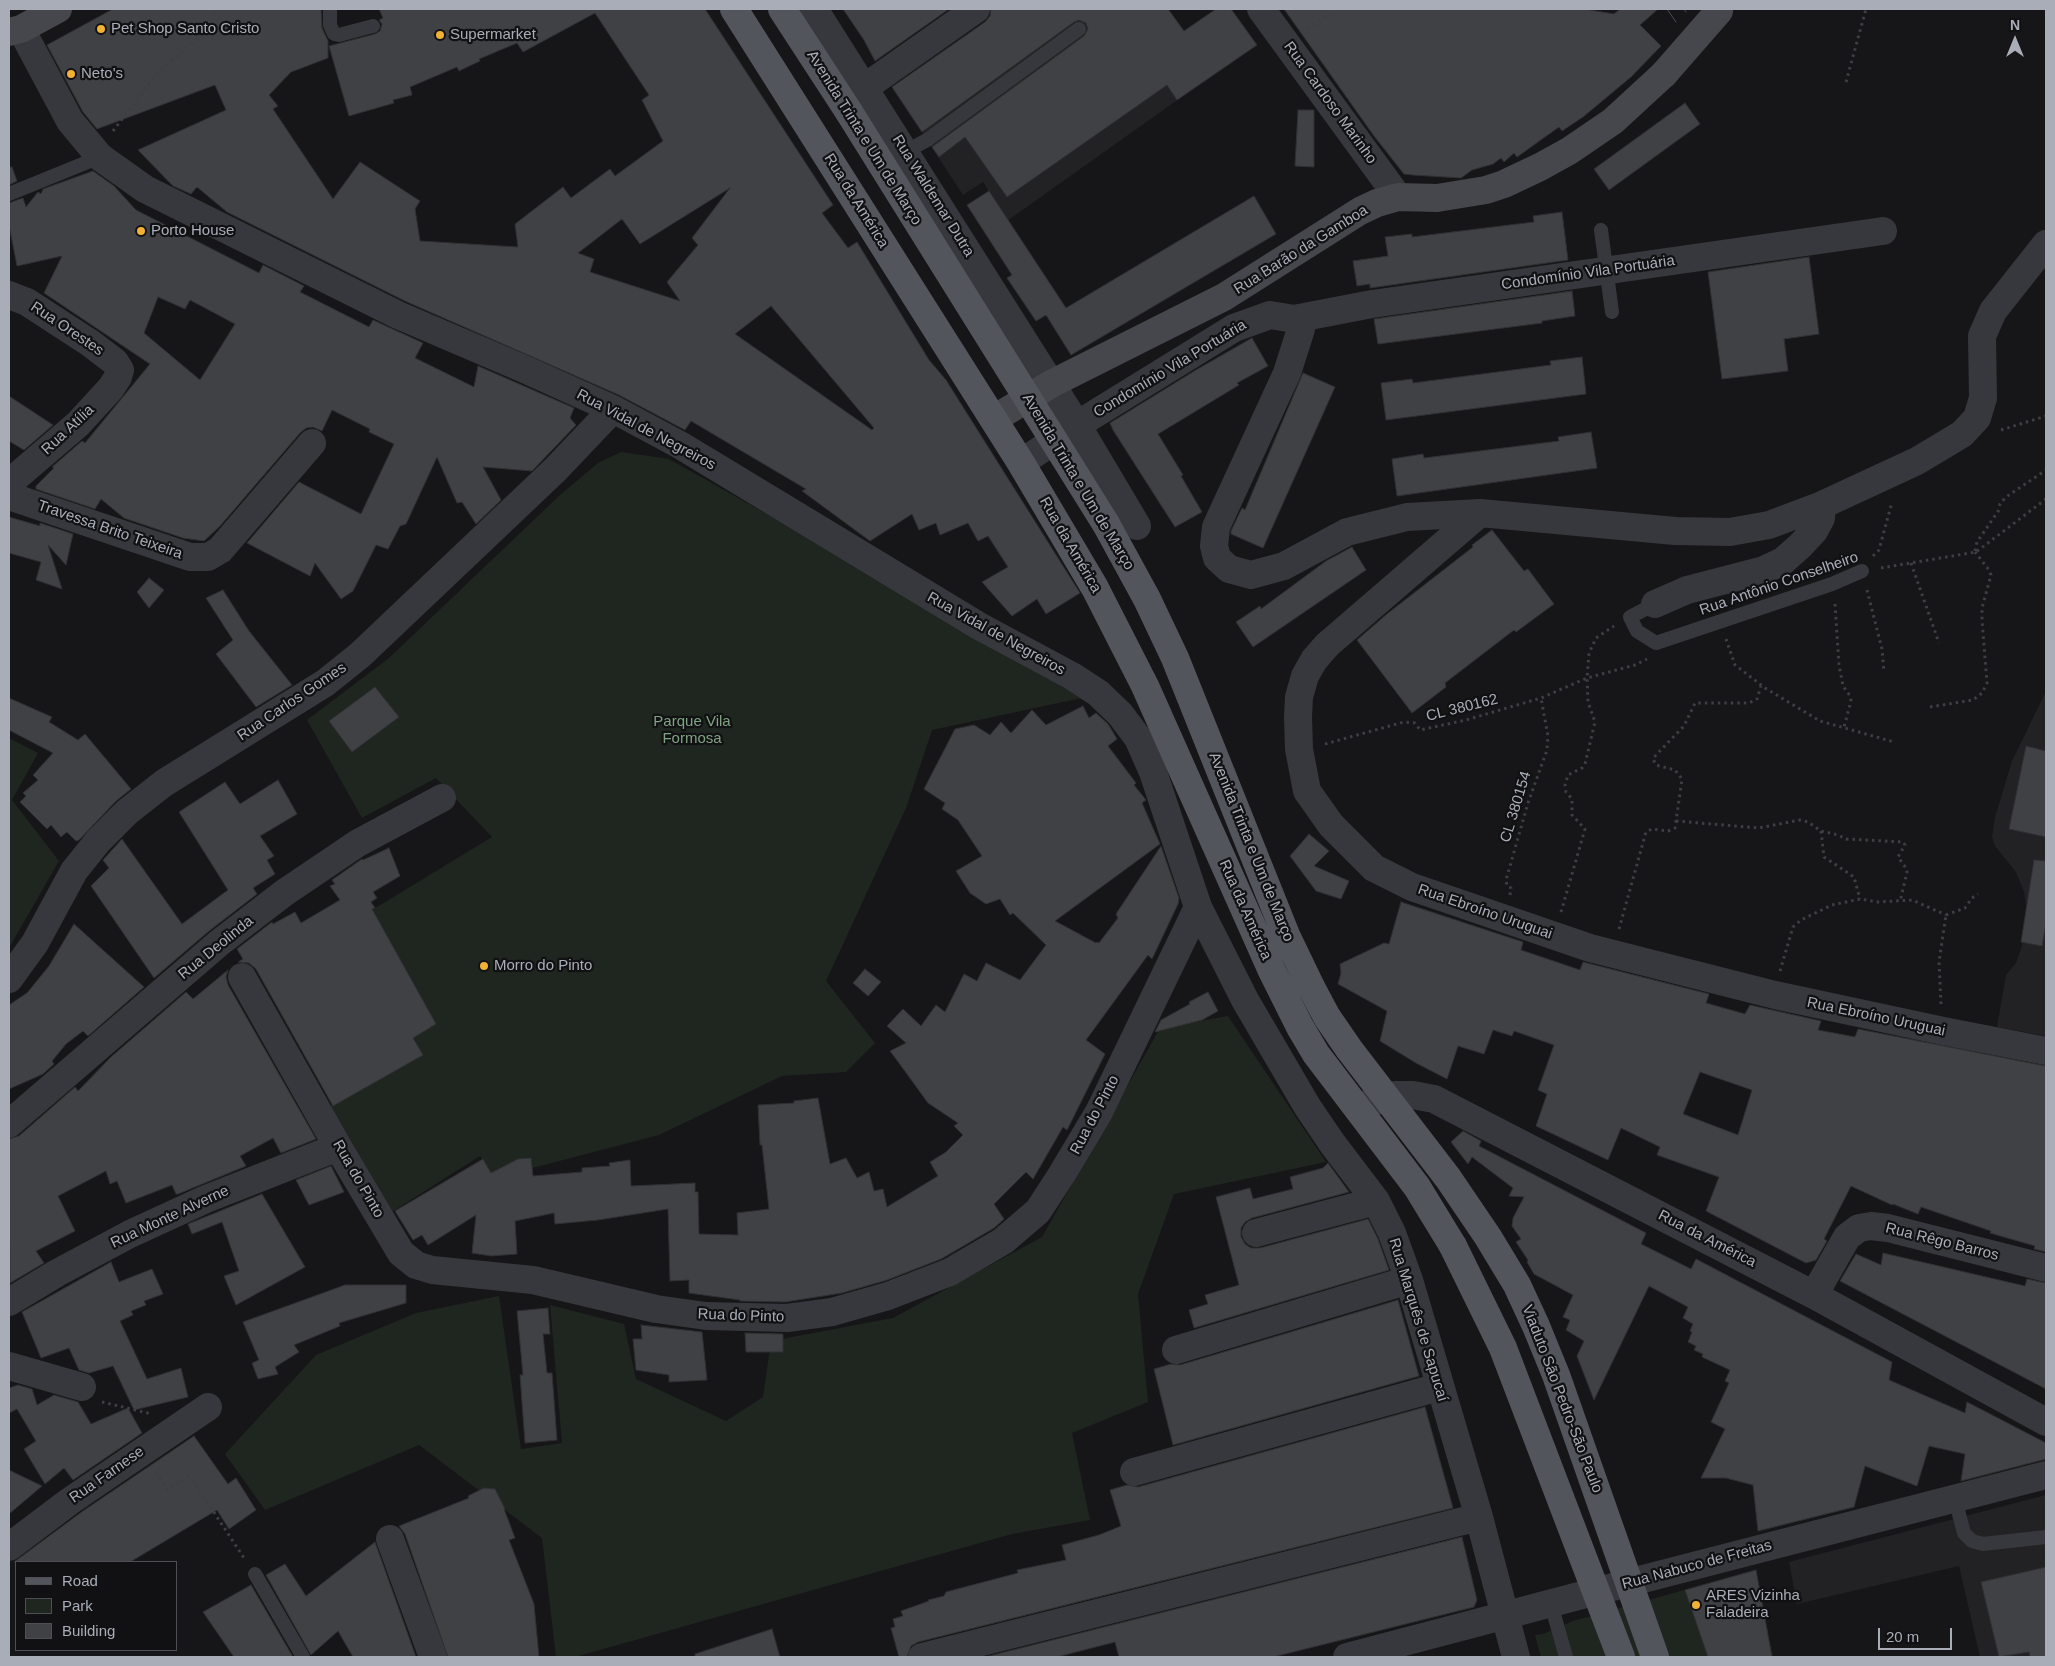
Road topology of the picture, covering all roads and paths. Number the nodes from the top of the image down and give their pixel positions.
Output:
1 (58, 9) edge
2 (211, 9) edge
3 (330, 9) edge
4 (734, 9) edge
5 (782, 9) edge
6 (814, 9) edge
7 (976, 9) edge
8 (1261, 9) edge
9 (1336, 9) edge
10 (1866, 9) edge
11 (1720, 10) edge
12 (373, 26) dead end
13 (1079, 29) dead end
14 (15, 30) edge
15 (1301, 34) dead end
16 (1846, 82) dead end
17 (864, 88) junction
18 (105, 145) junction
19 (905, 152) junction
20 (9, 194) edge
21 (1398, 197) junction
22 (1601, 230) dead end
23 (1883, 231) dead end
24 (2046, 244) edge
25 (1607, 271) junction
26 (10, 290) edge
27 (1612, 312) dead end
28 (1294, 318) junction
29 (120, 370) joint
30 (1051, 384) junction
31 (613, 409) junction
32 (994, 419) junction
33 (1077, 425) junction
34 (312, 443) dead end
35 (1021, 463) junction
36 (2046, 470) edge
37 (9, 483) edge
38 (1894, 495) dead end
39 (9, 496) edge
40 (2046, 498) edge
41 (1822, 505) junction
42 (1480, 514) junction
43 (1137, 526) dead end
44 (1879, 550) dead end
45 (1975, 552) junction
46 (1910, 563) junction
47 (1862, 571) junction
48 (1838, 581) junction
49 (1655, 604) joint
50 (1630, 617) junction
51 (1725, 621) junction
52 (1656, 643) junction
53 (1939, 643) dead end
54 (1884, 672) dead end
55 (1586, 678) junction
56 (1761, 686) junction
57 (1541, 698) junction
58 (1930, 707) dead end
59 (1844, 727) junction
60 (1894, 742) dead end
61 (1323, 744) dead end
62 (442, 798) dead end
63 (1676, 821) junction
64 (1821, 831) junction
65 (1978, 894) dead end
66 (1860, 899) junction
67 (1900, 902) junction
68 (1198, 906) junction
69 (1946, 915) junction
70 (1504, 920) junction
71 (1618, 933) dead end
72 (1554, 935) junction
73 (242, 977) dead end
74 (1779, 977) dead end
75 (9, 979) edge
76 (1940, 986) dead end
77 (1311, 987) joint
78 (2046, 1051) edge
79 (1358, 1107) junction
80 (9, 1124) edge
81 (338, 1146) junction
82 (1376, 1201) junction
83 (1256, 1233) dead end
84 (2046, 1268) edge
85 (1409, 1280) junction
86 (1814, 1295) junction
87 (9, 1302) edge
88 (1176, 1350) dead end
89 (9, 1366) edge
90 (82, 1387) dead end
91 (1439, 1387) junction
92 (208, 1407) dead end
93 (2046, 1422) edge
94 (144, 1450) junction
95 (1134, 1472) dead end
96 (2046, 1475) edge
97 (1954, 1499) junction
98 (1479, 1517) junction
99 (2046, 1537) edge
100 (390, 1539) dead end
101 (9, 1548) edge
102 (255, 1574) joint
103 (1551, 1604) junction
104 (1505, 1616) junction
105 (304, 1657) edge
106 (433, 1657) edge
107 (922, 1657) edge
108 (1347, 1657) edge
109 (1516, 1657) edge
110 (1566, 1657) edge
111 (1621, 1657) edge
112 (1655, 1657) edge

1 - 14 street
2 - 18 path
3 - 12 lane
4 - 32 main road, Rua da América
5 - 77 main road, Avenida Trinta e Um de Março, bridge
6 - 17 street, Rua Waldemar Dutra
7 - 17 street
8 - 21 street, Rua Cardoso Marinho
9 - 15 path
10 - 16 path
11 - 21 street, Rua Barão da Gamboa, bridge
13 - 19 lane
14 - 18 street, Rua Vidal de Negreiros
17 - 19 street, Rua Waldemar Dutra
18 - 20 lane
18 - 31 street, Rua Vidal de Negreiros
19 - 30 street, Rua Waldemar Dutra
21 - 30 street, Rua Barão da Gamboa
22 - 25 lane
23 - 25 street, Condomínio Vila Portuária
24 - 41 street
25 - 27 lane
25 - 28 street, Condomínio Vila Portuária
26 - 29 street, Rua Orestes
28 - 33 street, Condomínio Vila Portuária
28 - 42 street
29 - 37 street, Rua Atília
30 - 32 street, Rua Barão da Gamboa
30 - 33 street, Rua Waldemar Dutra
31 - 68 street, Rua Vidal de Negreiros
31 - 75 street, Rua Carlos Gomes
32 - 35 main road, Rua da América
33 - 35 street, Condomínio Vila Portuária
33 - 43 street, Rua Waldemar Dutra
34 - 39 street, Travessa Brito Teixeira
35 - 79 main road, Rua da América
36 - 45 path
38 - 44 path
40 - 45 path, Rua Antônio Conselheiro
41 - 42 street
41 - 49 street
42 - 70 street, Rua Ebroíno Uruguai
45 - 46 path, Rua Antônio Conselheiro
45 - 58 path
46 - 47 path, Rua Antônio Conselheiro
46 - 53 path
47 - 48 lane, Rua Antônio Conselheiro
47 - 54 path
48 - 51 lane, Rua Antônio Conselheiro
48 - 59 path
49 - 50 lane
50 - 52 lane
50 - 55 path
51 - 52 lane, Rua Antônio Conselheiro
51 - 56 path
52 - 55 path, CL 380162
55 - 57 path, CL 380162
55 - 72 path
56 - 59 path
56 - 63 path
57 - 61 path, CL 380162
57 - 70 path, CL 380154
59 - 60 path
62 - 80 street, Rua Deolinda
63 - 64 path
63 - 71 path
64 - 66 path
64 - 67 path
65 - 69 path
66 - 67 path
66 - 74 path
67 - 69 path
68 - 81 street, Rua do Pinto
68 - 82 street, Rua Marquês de Sapucaí
69 - 76 path
70 - 72 street, Rua Ebroíno Uruguai
72 - 78 street, Rua Ebroíno Uruguai
73 - 81 street, Rua do Pinto
77 - 112 main road, Viaduto São Pedro-São Paulo, bridge
79 - 86 street, Rua da América
79 - 111 main road, Rua da América, bridge
81 - 87 street, Rua Monte Alverne
82 - 83 street
82 - 85 street, Rua Marquês de Sapucaí
84 - 86 street, Rua Rêgo Barros
85 - 88 street
85 - 91 street, Rua Marquês de Sapucaí
86 - 93 street, Rua da América
89 - 90 street
91 - 95 street
91 - 98 street, Rua Marquês de Sapucaí
92 - 94 street, Rua Farnese
94 - 101 street, Rua Farnese
94 - 102 path
96 - 97 street, Rua Nabuco de Freitas
97 - 99 lane
97 - 103 street, Rua Nabuco de Freitas
98 - 104 street, Rua Marquês de Sapucaí
98 - 107 street
100 - 106 street
102 - 105 lane
103 - 104 street, Rua Nabuco de Freitas
103 - 110 lane
104 - 108 street, Rua Nabuco de Freitas
104 - 109 street, Rua Marquês de Sapucaí

